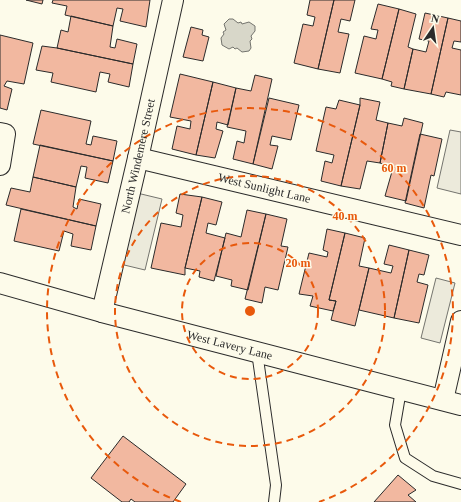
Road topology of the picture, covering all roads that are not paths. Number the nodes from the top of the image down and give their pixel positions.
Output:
1 (173, 0) edge
2 (0, 133) edge
3 (138, 158) junction
4 (0, 165) edge
5 (461, 235) edge
6 (0, 283) edge
7 (102, 312) junction
8 (461, 322) edge
9 (257, 352) junction
10 (401, 390) junction
11 (452, 403) edge
12 (461, 484) edge
13 (274, 502) edge

1 - 3 street, North Windemere Street
2 - 4 street
3 - 5 street, West Sunlight Lane
3 - 7 street, North Windemere Street
6 - 7 street, West Lavery Lane
7 - 9 street, West Lavery Lane
8 - 11 street
9 - 10 street, West Lavery Lane
9 - 13 lane
10 - 11 street, West Lavery Lane
10 - 12 lane

